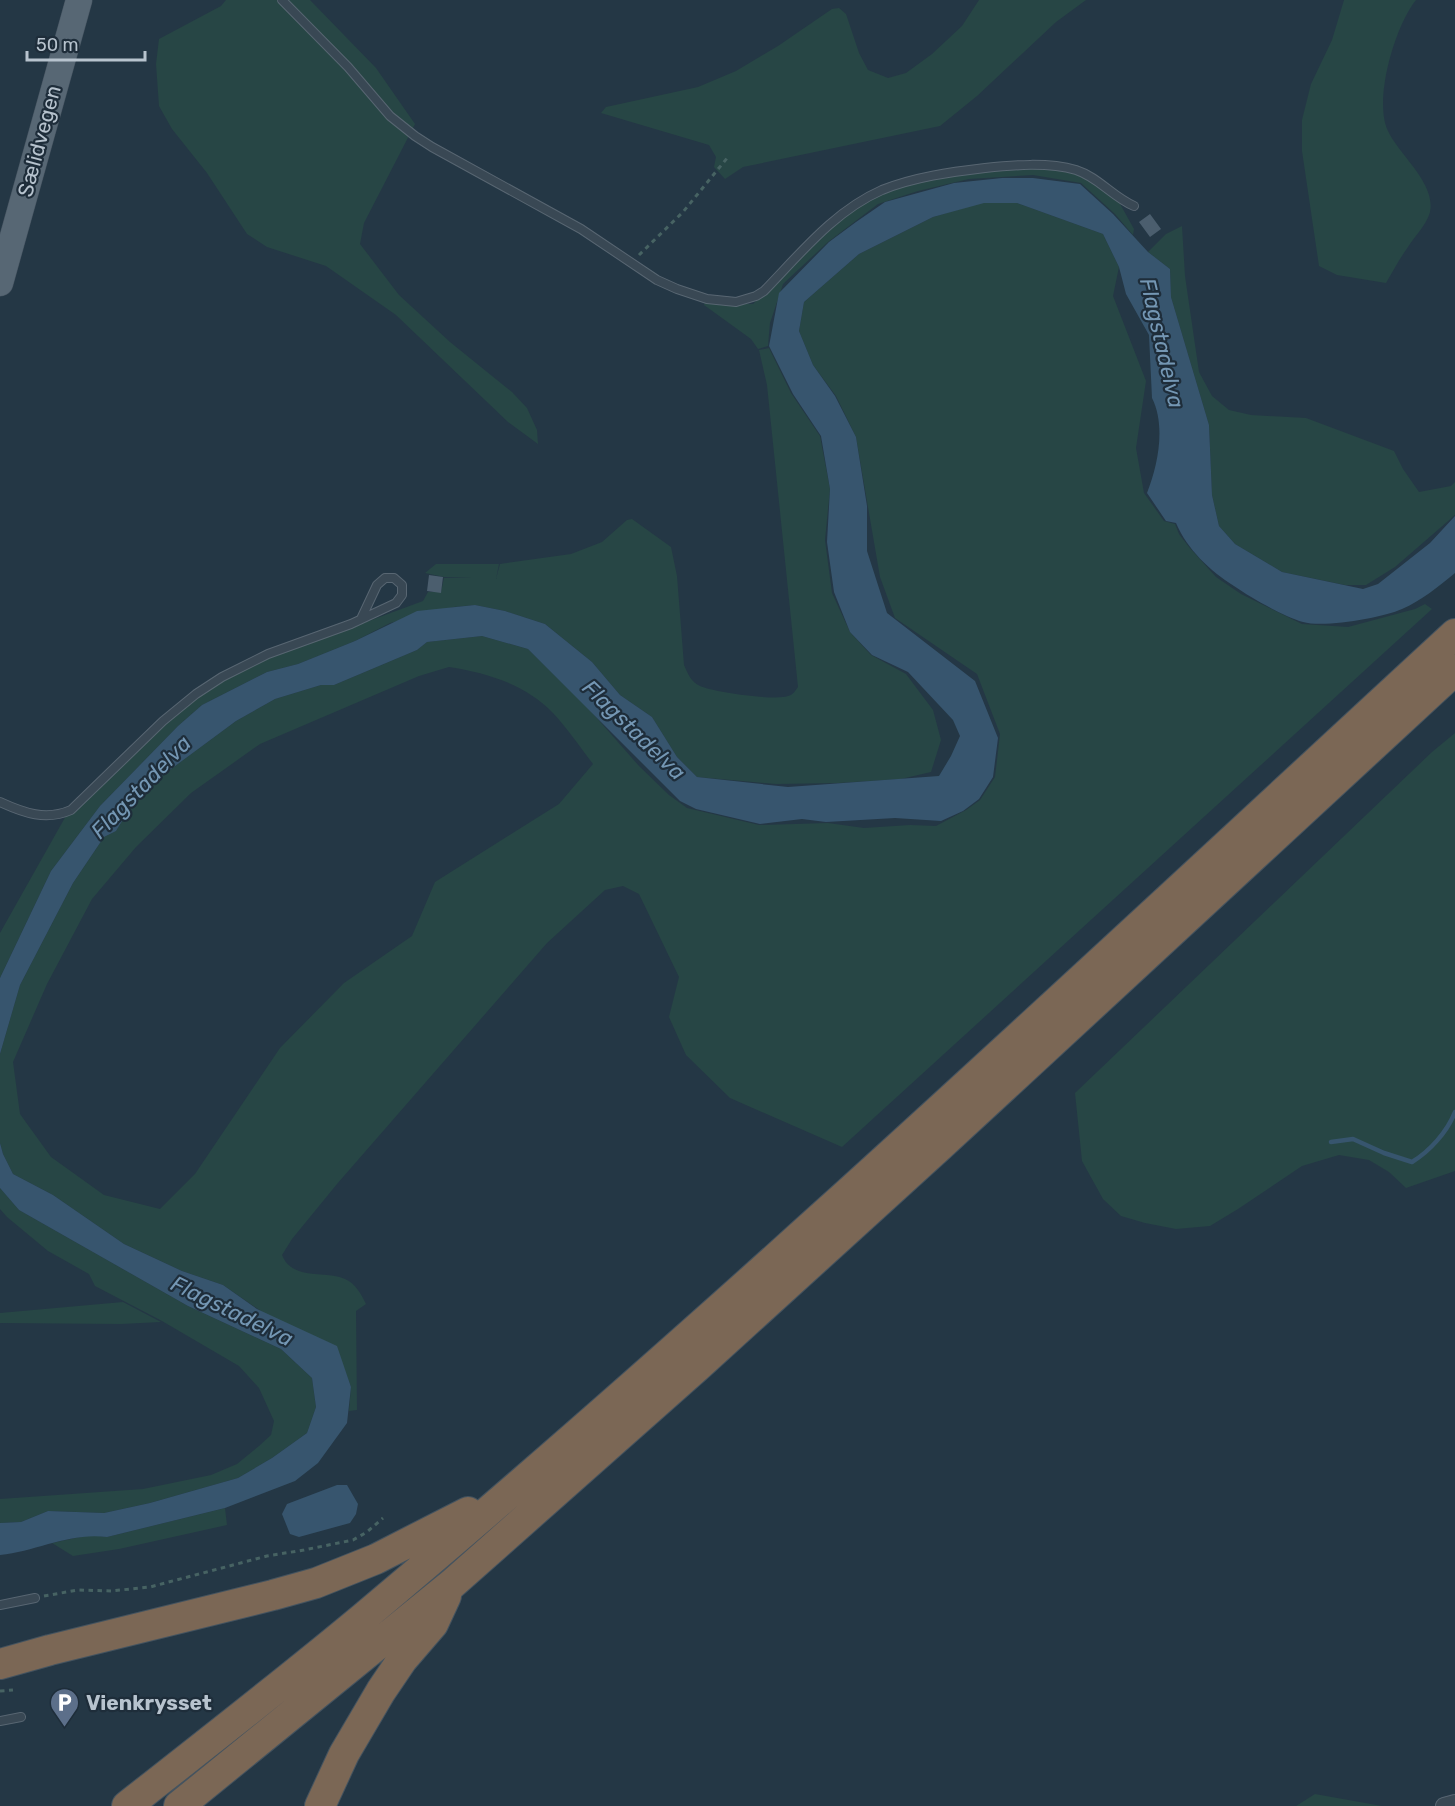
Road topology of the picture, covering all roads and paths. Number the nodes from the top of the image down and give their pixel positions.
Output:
1 (79, 0) edge
2 (282, 0) edge
3 (729, 157) dead end
4 (1134, 206) dead end
5 (632, 263) junction
6 (0, 283) edge
7 (361, 619) junction
8 (1455, 634) edge
9 (1455, 670) edge
10 (0, 802) edge
11 (528, 1478) junction
12 (383, 1518) dead end
13 (452, 1584) junction
14 (35, 1598) joint
15 (0, 1605) edge
16 (7, 1677) edge
17 (0, 1691) edge
18 (21, 1717) dead end
19 (2, 1720) edge
20 (1455, 1803) edge
21 (127, 1806) edge
22 (178, 1806) edge
23 (320, 1806) edge
24 (1444, 1806) edge

1 - 6 main road, Sælidvegen
2 - 5 lane
3 - 5 path
4 - 5 lane
7 - 7 lane
7 - 10 lane
8 - 11 highway
9 - 13 highway
11 - 16 highway
11 - 21 highway
12 - 14 path
13 - 22 highway
13 - 23 highway
14 - 15 lane
16 - 17 path
18 - 19 lane
20 - 24 street

